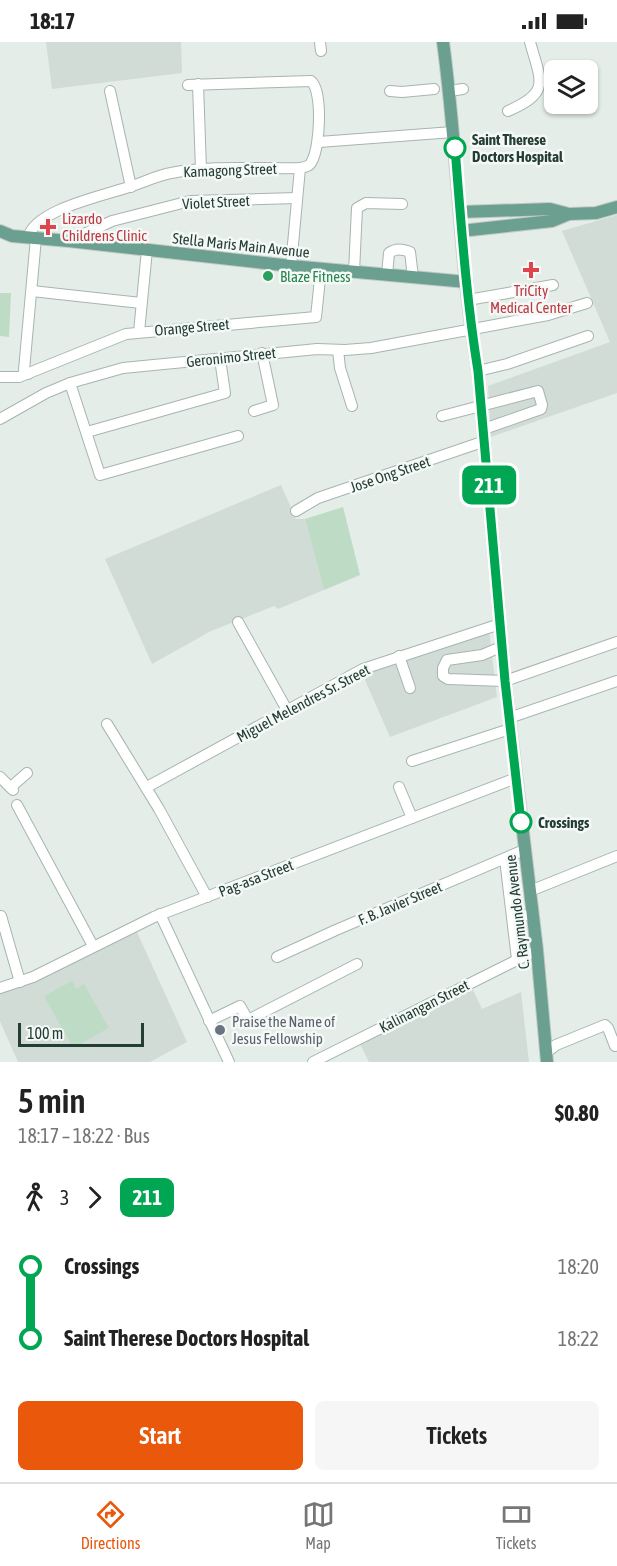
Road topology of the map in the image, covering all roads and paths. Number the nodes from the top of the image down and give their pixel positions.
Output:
1 (443, 42) edge
2 (530, 42) edge
3 (434, 89) dead end
4 (463, 89) dead end
5 (110, 91) dead end
6 (390, 91) dead end
7 (449, 91) junction
8 (508, 111) dead end
9 (453, 132) junction
10 (319, 142) junction
11 (303, 168) junction
12 (201, 170) junction
13 (131, 187) junction
14 (297, 198) junction
15 (402, 204) dead end
16 (617, 207) edge
17 (460, 212) junction
18 (569, 214) junction
19 (461, 231) junction
20 (6, 234) edge
21 (32, 238) junction
22 (69, 241) junction
23 (0, 242) edge
24 (147, 250) junction
25 (291, 266) junction
26 (321, 269) junction
27 (354, 272) junction
28 (387, 275) junction
29 (413, 277) junction
30 (466, 282) junction
31 (553, 285) dead end
32 (32, 291) junction
33 (468, 300) junction
34 (141, 303) junction
35 (587, 303) dead end
36 (471, 329) junction
37 (139, 332) junction
38 (588, 336) dead end
39 (338, 350) junction
40 (262, 353) junction
41 (220, 359) junction
42 (478, 371) junction
43 (28, 374) junction
44 (0, 377) edge
45 (70, 383) junction
46 (352, 406) dead end
47 (482, 407) junction
48 (254, 411) dead end
49 (442, 416) dead end
50 (0, 419) edge
51 (87, 432) junction
52 (484, 435) junction
53 (238, 436) dead end
54 (296, 511) dead end
55 (238, 622) dead end
56 (500, 624) junction
57 (617, 642) edge
58 (503, 646) junction
59 (399, 656) junction
60 (505, 681) junction
61 (617, 681) edge
62 (410, 688) dead end
63 (287, 710) junction
64 (107, 724) dead end
65 (510, 724) junction
66 (412, 761) dead end
67 (27, 773) dead end
68 (0, 777) edge
69 (516, 778) junction
70 (147, 787) junction
71 (399, 787) dead end
72 (17, 805) dead end
73 (412, 818) junction
74 (524, 850) junction
75 (617, 856) edge
76 (505, 859) junction
77 (530, 891) junction
78 (207, 897) junction
79 (160, 914) junction
80 (532, 915) junction
81 (1, 916) edge
82 (512, 916) junction
83 (93, 946) junction
84 (537, 950) junction
85 (277, 957) dead end
86 (517, 959) junction
87 (357, 964) dead end
88 (20, 982) junction
89 (0, 988) edge
90 (209, 1021) junction
91 (615, 1046) dead end
92 (547, 1057) edge
93 (228, 1062) edge
94 (313, 1062) edge

1 - 7 main road, C. Raymundo Avenue
2 - 8 street
3 - 6 street
4 - 7 street
5 - 13 street
7 - 9 main road, C. Raymundo Avenue
9 - 10 street
9 - 17 main road, C. Raymundo Avenue
10 - 11 street
10 - 12 street
11 - 12 street, Kamagong Street
11 - 14 street
12 - 13 street, Kamagong Street
13 - 21 street, Kamagong Street
14 - 22 street, Violet Street
14 - 25 street
15 - 27 street
16 - 18 main road
17 - 18 main road
17 - 19 main road, C. Raymundo Avenue
18 - 19 main road
19 - 30 main road, C. Raymundo Avenue
20 - 21 main road, Stella Maris Main Avenue
20 - 23 main road, Stella Maris Main Avenue
21 - 22 main road, Stella Maris Main Avenue
21 - 32 street
22 - 24 main road, Stella Maris Main Avenue
24 - 25 main road, Stella Maris Main Avenue
24 - 34 street
25 - 26 main road, Stella Maris Main Avenue
26 - 27 main road, Stella Maris Main Avenue
26 - 37 street, Orange Street
27 - 28 main road, Stella Maris Main Avenue
28 - 29 main road, Stella Maris Main Avenue
28 - 29 street
29 - 30 main road, Stella Maris Main Avenue
30 - 33 main road, C. Raymundo Avenue
31 - 33 street
32 - 34 street
32 - 43 street
33 - 36 main road, C. Raymundo Avenue
34 - 37 street
35 - 36 street, Geronimo Street
36 - 39 street, Geronimo Street
36 - 42 main road, C. Raymundo Avenue
37 - 43 street, Orange Street
38 - 42 street
39 - 40 street, Geronimo Street
39 - 46 street
40 - 41 street, Geronimo Street
40 - 48 street
41 - 45 street, Geronimo Street
41 - 51 street
42 - 47 main road, C. Raymundo Avenue
43 - 44 street, Orange Street
45 - 50 street, Geronimo Street
45 - 51 street
47 - 49 street
47 - 52 main road, C. Raymundo Avenue
47 - 52 street, Jose Ong Street
51 - 53 street
52 - 54 street, Jose Ong Street
52 - 56 main road, C. Raymundo Avenue
55 - 63 street
56 - 58 main road, C. Raymundo Avenue
56 - 59 street, Miguel Melendres Sr. Street
57 - 60 street
58 - 60 main road, C. Raymundo Avenue
58 - 60 street
59 - 62 street
59 - 63 street, Miguel Melendres Sr. Street
60 - 65 main road, C. Raymundo Avenue
61 - 65 street
63 - 70 street, Miguel Melendres Sr. Street
64 - 70 street
65 - 66 street
65 - 69 main road, C. Raymundo Avenue
67 - 68 street
69 - 73 street, Pag-asa Street
69 - 74 main road, C. Raymundo Avenue
70 - 78 street
71 - 73 street
72 - 83 street
73 - 78 street, Pag-asa Street
74 - 76 street, F. B. Javier Street
74 - 77 main road, C. Raymundo Avenue
75 - 77 street
76 - 82 street
76 - 85 street, F. B. Javier Street
77 - 80 main road, C. Raymundo Avenue
78 - 79 street, Pag-asa Street
79 - 83 street, Pag-asa Street
79 - 90 street
80 - 82 street
80 - 84 main road, C. Raymundo Avenue
81 - 88 street
82 - 86 street
83 - 88 street, Pag-asa Street
84 - 86 street, Kalinangan Street
84 - 92 main road, C. Raymundo Avenue
86 - 94 street, Kalinangan Street
87 - 90 street
88 - 89 street, Pag-asa Street
90 - 93 street
91 - 92 street

